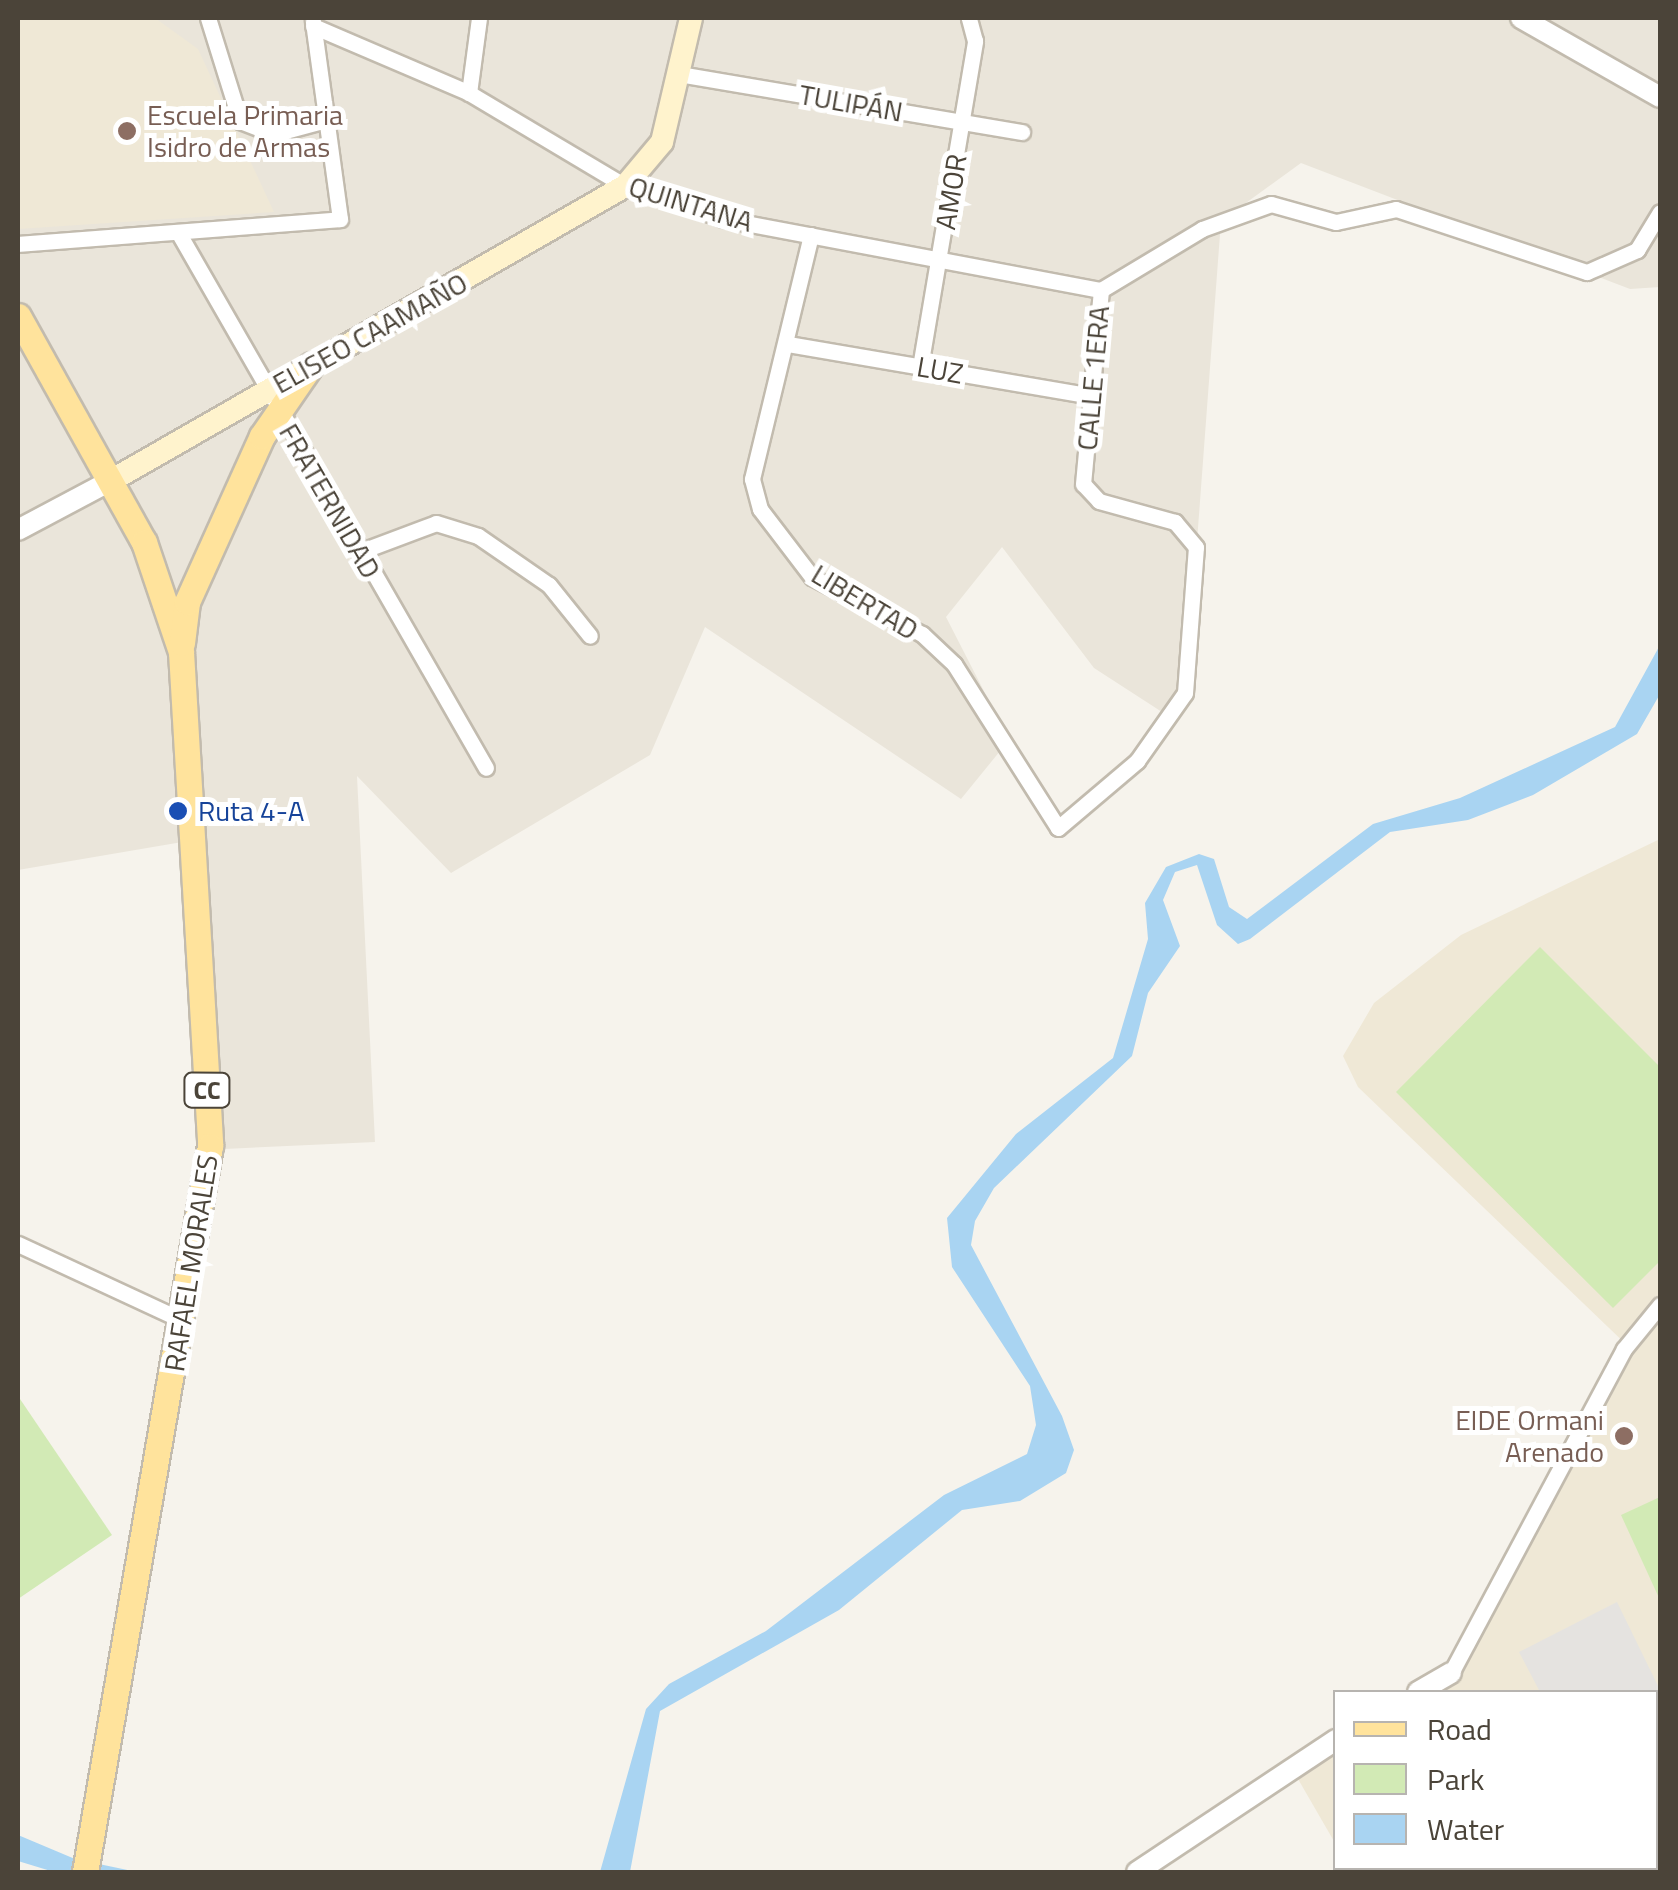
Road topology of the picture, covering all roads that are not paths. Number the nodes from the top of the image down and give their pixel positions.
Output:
1 (208, 18) edge
2 (479, 18) edge
3 (691, 18) edge
4 (969, 18) edge
5 (1521, 18) edge
6 (313, 22) edge
7 (679, 74) junction
8 (469, 93) junction
9 (1660, 97) edge
10 (326, 120) junction
11 (962, 122) junction
12 (1022, 132) dead end
13 (625, 186) junction
14 (1660, 212) edge
15 (178, 232) junction
16 (811, 235) junction
17 (18, 244) edge
18 (940, 258) junction
19 (1101, 290) junction
20 (18, 316) edge
21 (788, 344) junction
22 (311, 365) joint
23 (920, 367) junction
24 (1091, 396) junction
25 (270, 400) junction
26 (114, 479) junction
27 (18, 530) edge
28 (360, 552) junction
29 (590, 636) dead end
30 (181, 652) junction
31 (1186, 693) joint
32 (486, 768) dead end
33 (18, 1244) edge
34 (1660, 1306) edge
35 (182, 1320) junction
36 (1451, 1673) joint
37 (1421, 1690) edge
38 (1333, 1742) edge
39 (85, 1872) edge
40 (1137, 1872) edge

1 - 10 street
2 - 8 street
3 - 7 main road
4 - 11 street, AMOR
5 - 9 street
6 - 8 street, QUINTANA
6 - 10 street
7 - 11 street, TULIPÁN
7 - 13 main road
8 - 13 street, QUINTANA
10 - 15 street
11 - 12 street, TULIPÁN
11 - 18 street, AMOR
13 - 16 street, QUINTANA
13 - 22 main road, ELISEO CAAMAÑO
14 - 19 street
15 - 17 street
15 - 25 street, FRATERNIDAD
16 - 18 street, QUINTANA
16 - 21 street, LIBERTAD
18 - 19 street, QUINTANA
18 - 23 street, AMOR
19 - 24 street, CALLE 1ERA
20 - 26 main road, CC
21 - 23 street, LUZ
21 - 31 street, LIBERTAD
22 - 25 main road
23 - 24 street, LUZ
24 - 31 street, CALLE 1ERA
25 - 26 main road, ELISEO CAAMAÑO
25 - 28 street, FRATERNIDAD
25 - 30 main road
26 - 27 street
26 - 30 main road, RAFAEL MORALES / CC
28 - 29 street
28 - 32 street, FRATERNIDAD
30 - 35 main road, RAFAEL MORALES / CC
33 - 35 street
34 - 36 street
35 - 39 main road, RAFAEL MORALES / CC
36 - 37 street
38 - 40 street

